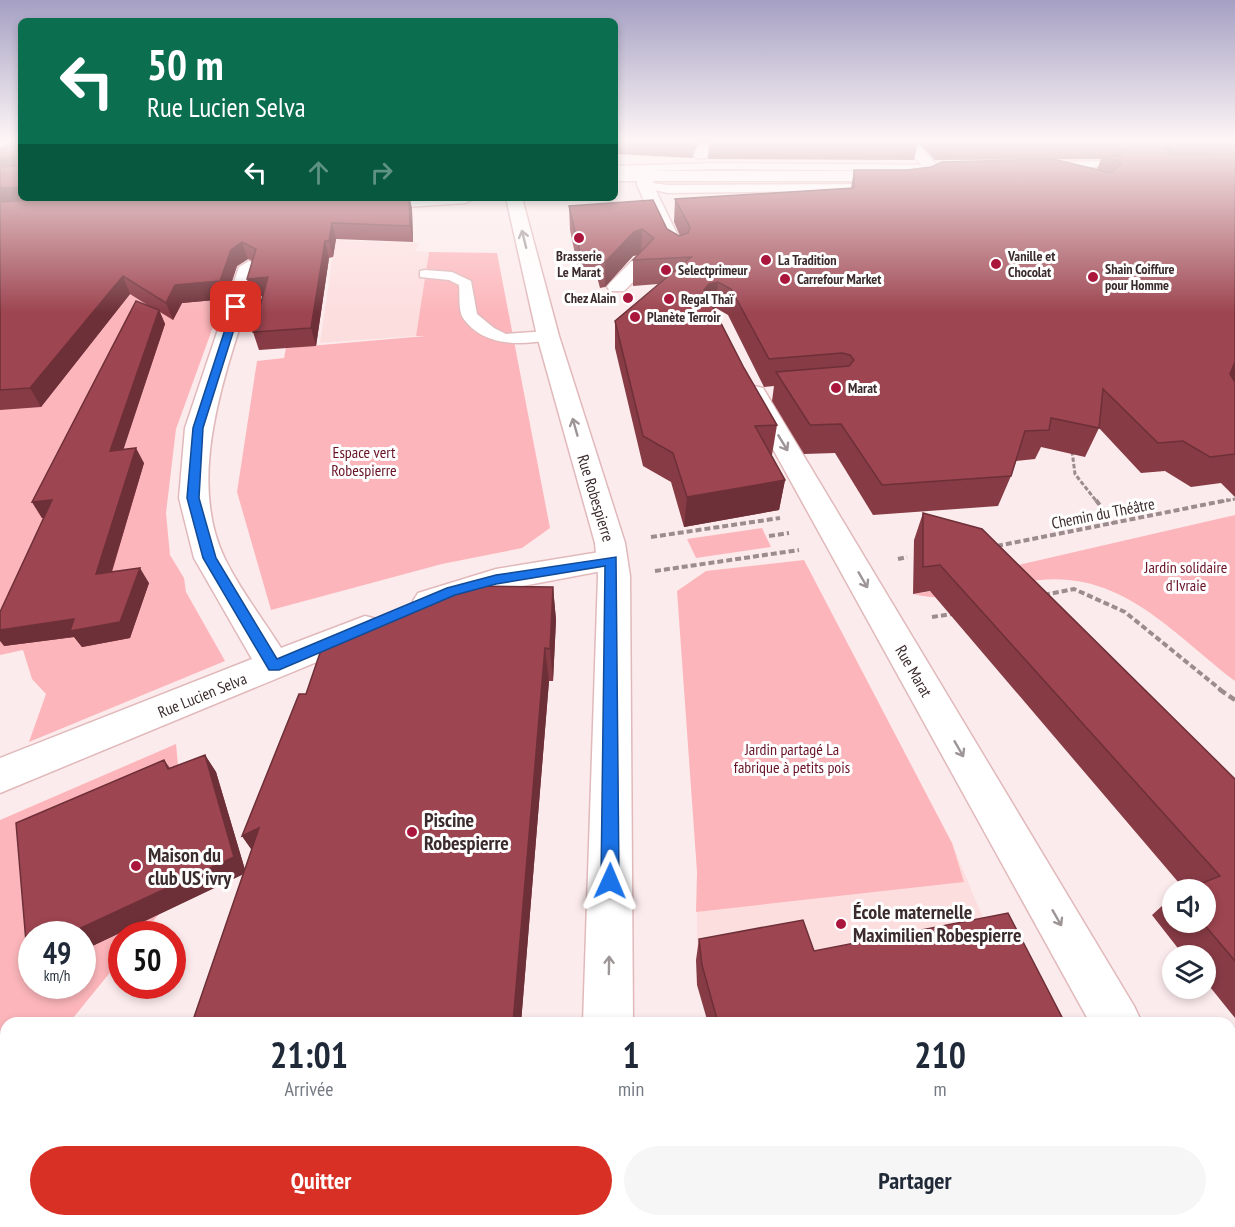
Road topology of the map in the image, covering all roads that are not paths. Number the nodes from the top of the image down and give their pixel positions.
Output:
1 (653, 198) edge
2 (384, 201) edge
3 (421, 201) edge
4 (514, 201) edge
5 (677, 252) edge
6 (642, 262) edge
7 (249, 267) edge
8 (425, 274) dead end
9 (617, 286) edge
10 (548, 336) junction
11 (757, 388) edge
12 (612, 560) junction
13 (274, 666) junction
14 (0, 776) edge
15 (608, 1017) edge
16 (1114, 1017) edge

1 - 5 street
2 - 3 street
10 -> 4 street, Rue Robespierre
6 - 9 street
7 - 13 street
8 - 10 lane
12 -> 10 street, Rue Robespierre
11 -> 16 street, Rue Marat
12 - 13 street, Rue Lucien Selva
15 -> 12 street, Rue Robespierre
13 - 14 street, Rue Lucien Selva

